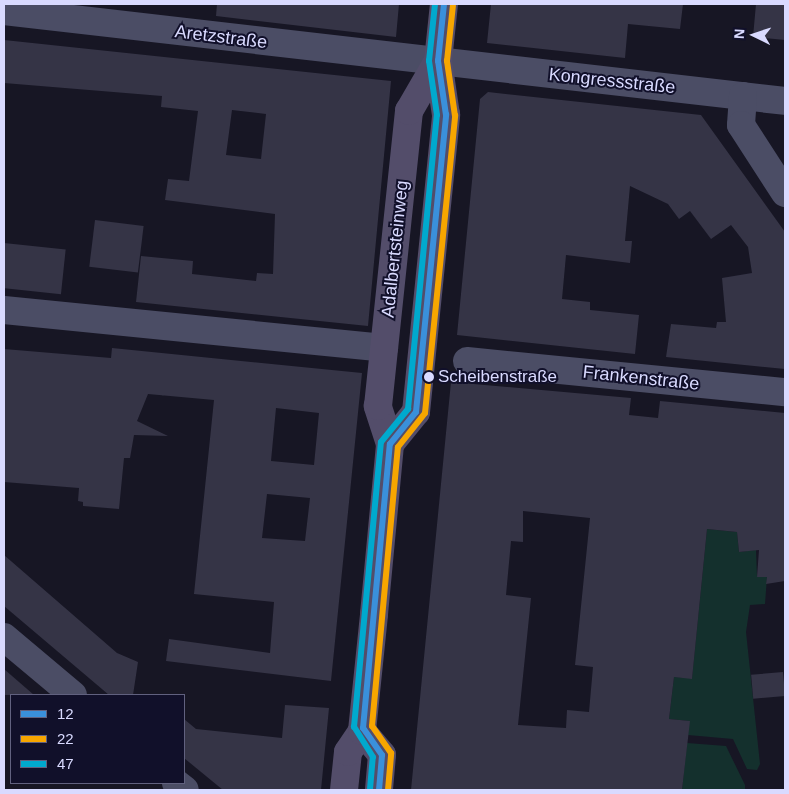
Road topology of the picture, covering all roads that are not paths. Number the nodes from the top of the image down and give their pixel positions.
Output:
1 (444, 4) edge
2 (4, 11) edge
3 (438, 61) junction
4 (743, 96) junction
5 (785, 100) edge
6 (785, 193) edge
7 (4, 310) edge
8 (384, 348) junction
9 (467, 361) dead end
10 (785, 392) edge
11 (390, 444) junction
12 (4, 636) edge
13 (72, 694) edge
14 (362, 731) junction
15 (344, 790) edge
16 (379, 790) edge

1 - 3 main road, Adalbertsteinweg
2 - 3 street, Aretzstraße
3 - 4 street, Kongressstraße
3 - 8 main road, Adalbertsteinweg
3 - 11 main road, Adalbertsteinweg
4 - 5 street, Kongressstraße
4 - 6 street
7 - 8 street
8 - 11 main road, Adalbertsteinweg
9 - 10 street, Frankenstraße
11 - 14 main road, Adalbertsteinweg
12 - 13 street
14 - 15 main road, Adalbertsteinweg
14 - 16 main road

